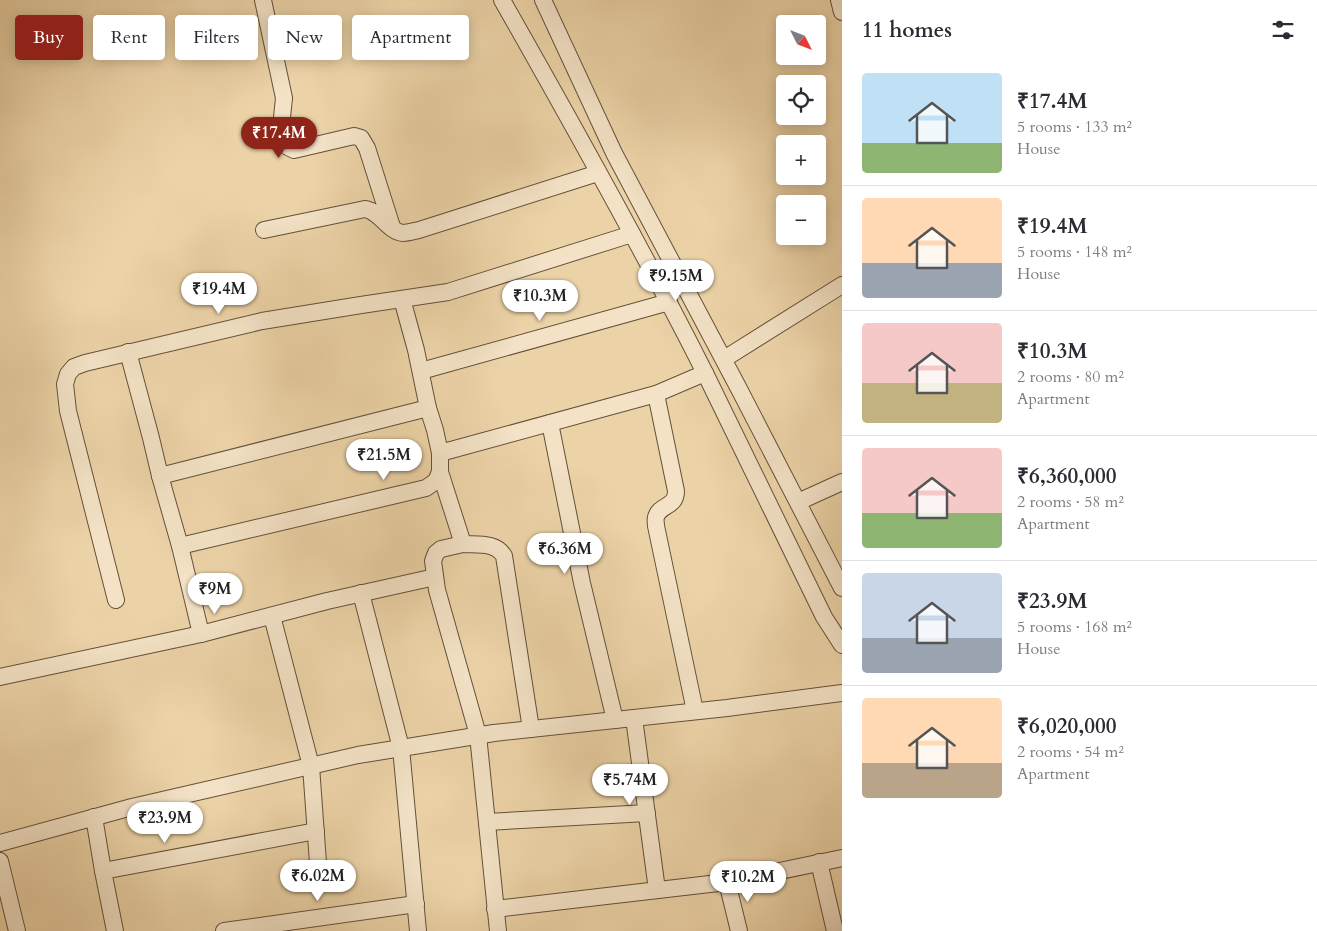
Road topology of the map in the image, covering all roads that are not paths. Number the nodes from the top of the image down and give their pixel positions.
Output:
1 (263, 0) edge
2 (502, 0) edge
3 (543, 0) edge
4 (839, 0) edge
5 (842, 12) edge
6 (598, 173) junction
7 (264, 230) dead end
8 (393, 230) junction
9 (632, 234) junction
10 (842, 285) edge
11 (402, 300) junction
12 (669, 302) junction
13 (128, 352) junction
14 (724, 360) junction
15 (421, 371) junction
16 (705, 372) junction
17 (656, 394) junction
18 (428, 408) junction
19 (550, 423) junction
20 (440, 453) junction
21 (440, 472) junction
22 (160, 476) junction
23 (842, 482) edge
24 (798, 502) junction
25 (463, 544) junction
26 (180, 546) junction
27 (434, 577) junction
28 (841, 583) edge
29 (361, 594) junction
30 (116, 600) dead end
31 (272, 616) junction
32 (201, 634) junction
33 (842, 645) edge
34 (0, 677) edge
35 (842, 693) edge
36 (695, 711) junction
37 (634, 718) junction
38 (615, 720) junction
39 (530, 729) junction
40 (478, 735) junction
41 (401, 748) junction
42 (311, 766) junction
43 (646, 813) junction
44 (94, 818) junction
45 (487, 822) junction
46 (316, 831) junction
47 (0, 843) edge
48 (842, 858) edge
49 (0, 861) edge
50 (819, 862) junction
51 (103, 871) junction
52 (320, 877) dead end
53 (727, 882) junction
54 (657, 890) junction
55 (416, 904) junction
56 (496, 908) junction
57 (17, 931) edge
58 (115, 931) edge
59 (224, 931) edge
60 (418, 931) edge
61 (498, 931) edge
62 (739, 931) edge
63 (835, 931) edge

1 - 8 street
2 - 6 street
3 - 14 street
4 - 5 street
6 - 8 street
6 - 9 street
7 - 8 street
9 - 11 street
9 - 12 street
10 - 14 street
11 - 13 street
11 - 15 street
12 - 15 street
12 - 16 street
13 - 22 street
13 - 30 street
14 - 24 street
15 - 18 street
16 - 17 street
16 - 33 street
17 - 19 street
17 - 36 street
18 - 20 street
18 - 22 street
19 - 20 street
19 - 38 street
20 - 21 street
21 - 25 street
21 - 26 street
22 - 26 street
23 - 24 street
24 - 28 street
25 - 27 street
25 - 39 street
26 - 32 street
27 - 29 street
27 - 40 street
29 - 31 street
29 - 41 street
31 - 32 street
31 - 42 street
32 - 34 street
35 - 36 street
36 - 37 street
37 - 38 street
37 - 43 street
38 - 39 street
39 - 40 street
40 - 41 street
40 - 45 street
41 - 42 street
41 - 55 street
42 - 44 street
42 - 46 street
43 - 45 street
43 - 54 street
44 - 47 street
44 - 51 street
45 - 56 street
46 - 51 street
46 - 52 street
48 - 50 street
49 - 57 street
50 - 53 street
50 - 63 street
51 - 58 street
53 - 54 street
53 - 62 street
54 - 56 street
55 - 59 street
55 - 60 street
56 - 61 street

